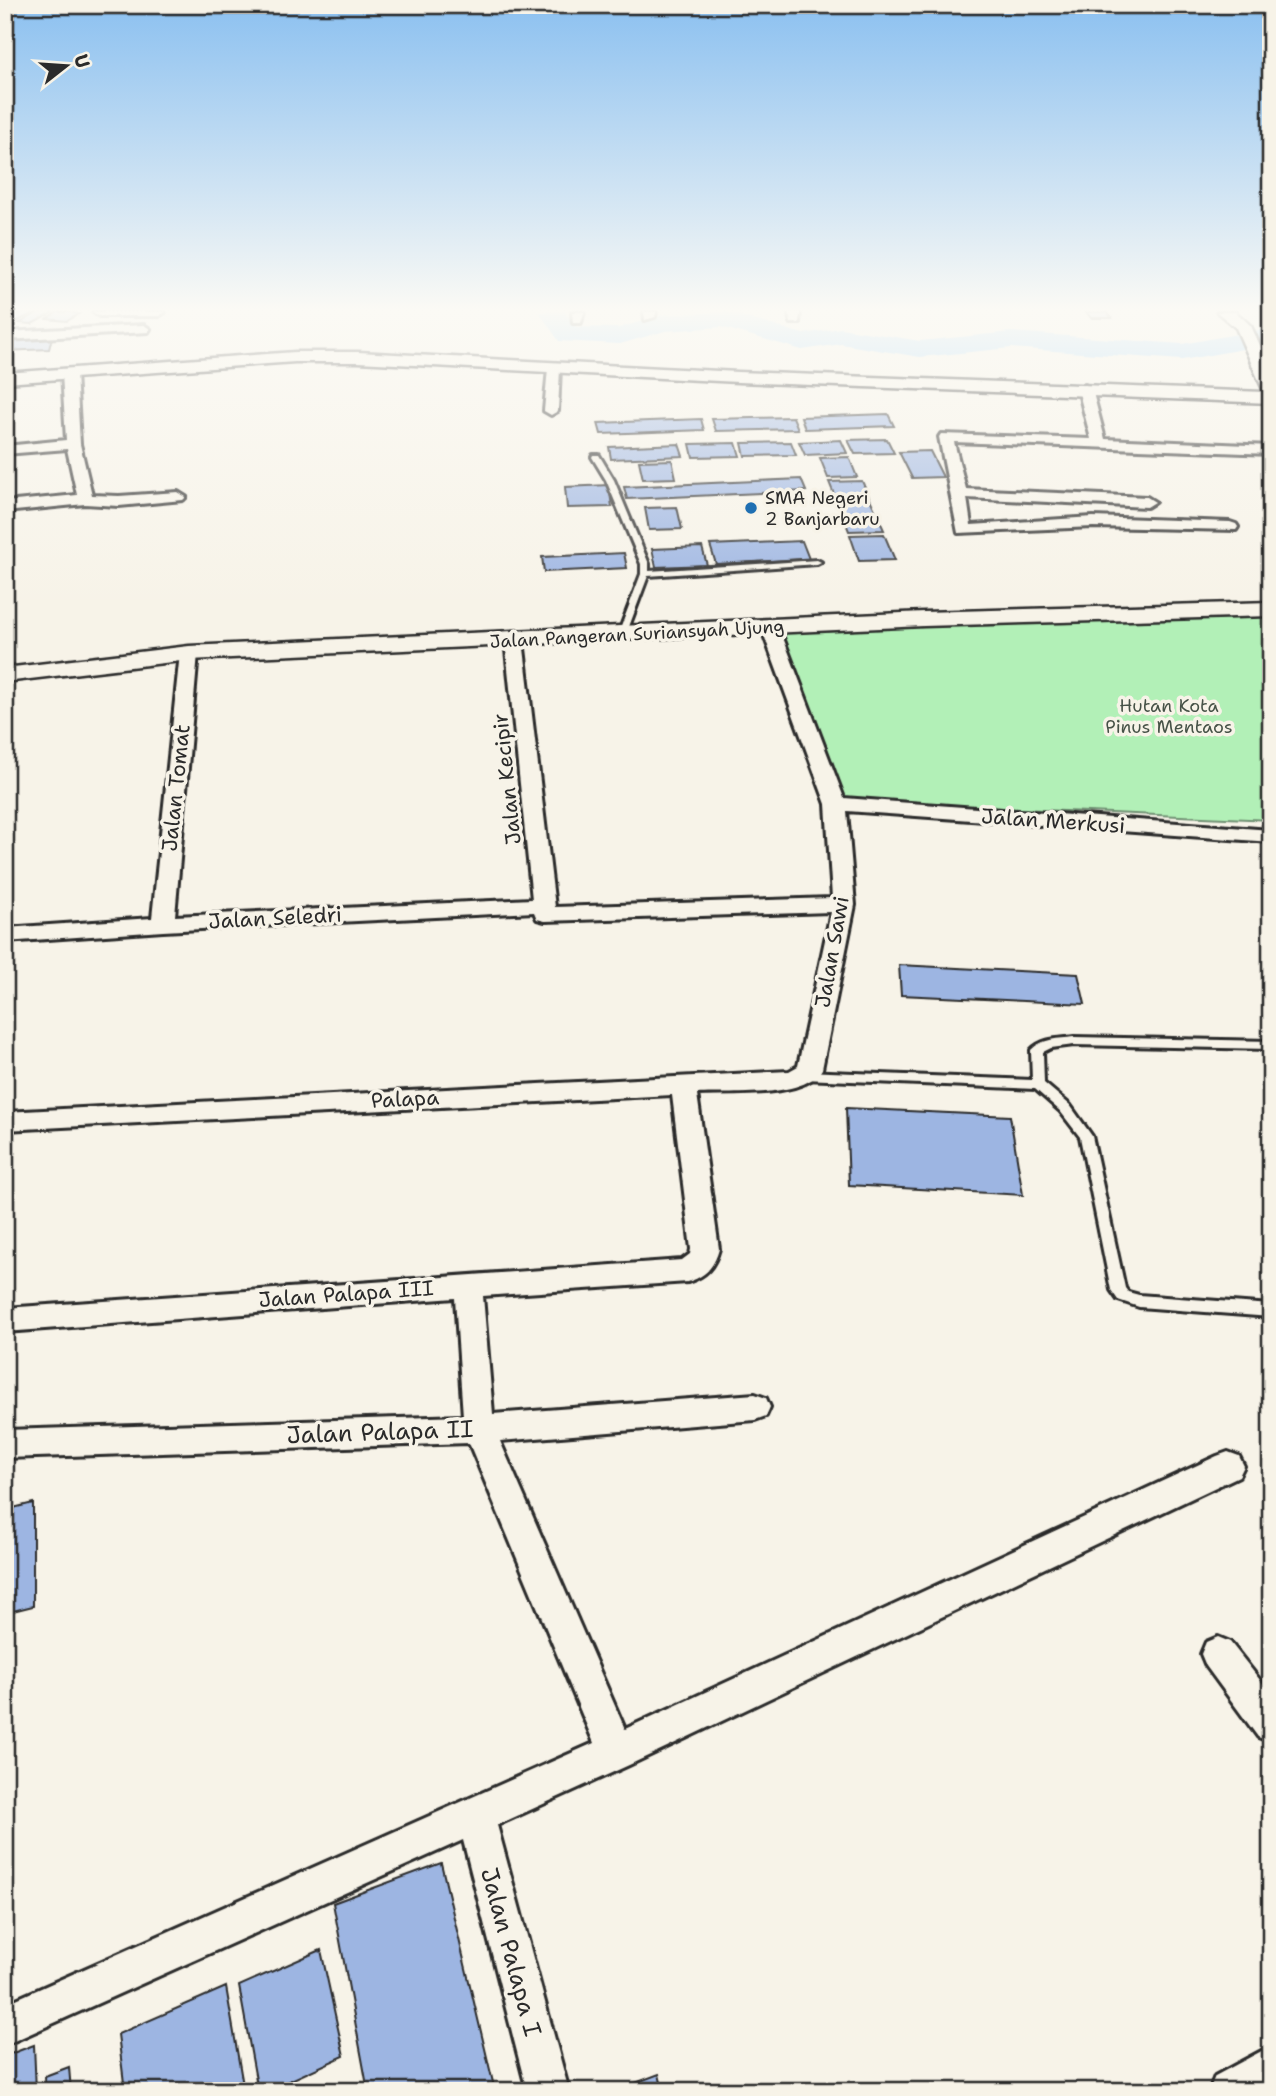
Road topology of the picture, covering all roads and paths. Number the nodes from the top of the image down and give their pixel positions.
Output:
1 (72, 410) edge
2 (1090, 410) edge
3 (1099, 442) junction
4 (74, 443) junction
5 (5, 450) edge
6 (1271, 450) edge
7 (596, 457) dead end
8 (959, 493) junction
9 (178, 497) dead end
10 (85, 499) junction
11 (1147, 502) dead end
12 (5, 507) edge
13 (1230, 527) dead end
14 (817, 562) dead end
15 (645, 574) junction
16 (1271, 609) edge
17 (770, 627) junction
18 (623, 632) junction
19 (514, 640) junction
20 (189, 653) junction
21 (5, 675) edge
22 (836, 804) junction
23 (1271, 836) edge
24 (844, 905) junction
25 (545, 909) junction
26 (163, 924) junction
27 (5, 935) edge
28 (1271, 1045) edge
29 (804, 1075) junction
30 (1038, 1084) junction
31 (683, 1086) junction
32 (5, 1121) edge
33 (468, 1284) junction
34 (1271, 1311) edge
35 (5, 1320) edge
36 (755, 1407) dead end
37 (479, 1429) junction
38 (5, 1444) edge
39 (1228, 1466) dead end
40 (1218, 1654) dead end
41 (1271, 1724) edge
42 (615, 1752) junction
43 (475, 1814) junction
44 (5, 2025) edge
45 (1271, 2067) edge
46 (548, 2091) edge
47 (1230, 2091) edge

1 - 4 street
2 - 3 street
3 - 6 street
3 - 8 street
4 - 5 street
4 - 10 street
7 - 15 lane
8 - 11 street
8 - 13 street
9 - 10 street
10 - 12 street
14 - 15 lane
15 - 18 lane
16 - 17 street, Jalan Pangeran Suriansyah Ujung
17 - 18 street, Jalan Pangeran Suriansyah Ujung
17 - 22 street, Jalan Sawi
18 - 19 street, Jalan Pangeran Suriansyah Ujung
19 - 20 street, Jalan Pangeran Suriansyah Ujung
19 - 25 street, Jalan Kecipir
20 - 21 street, Jalan Pangeran Suriansyah Ujung
20 - 26 street, Jalan Tomat
22 - 23 street, Jalan Merkusi
22 - 24 street, Jalan Sawi
24 - 25 street, Jalan Seledri
24 - 29 street, Jalan Sawi
25 - 26 street, Jalan Seledri
26 - 27 street, Jalan Seledri
28 - 30 lane
29 - 30 lane
29 - 31 street, Palapa
30 - 34 lane
31 - 32 street, Palapa
31 - 33 street, Jalan Palapa III
33 - 35 street, Jalan Palapa III
33 - 37 street
36 - 37 street, Jalan Palapa II
37 - 38 street, Jalan Palapa II
37 - 42 street
39 - 42 street
40 - 41 street
42 - 43 street
43 - 44 street
43 - 46 street, Jalan Palapa I
45 - 47 street

